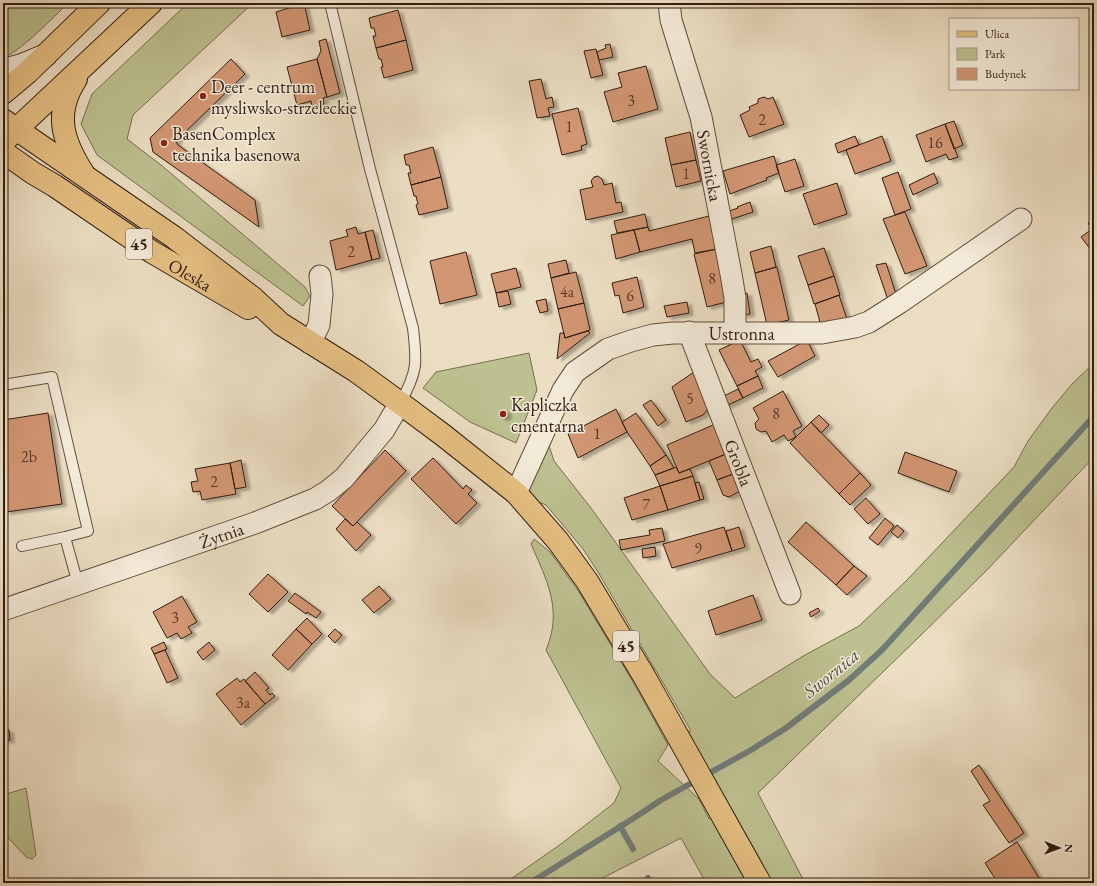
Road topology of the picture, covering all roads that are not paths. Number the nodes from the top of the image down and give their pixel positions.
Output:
1 (99, 3) edge
2 (151, 3) edge
3 (330, 3) edge
4 (669, 3) edge
5 (46, 55) junction
6 (84, 66) junction
7 (3, 70) edge
8 (3, 93) edge
9 (7, 130) edge
10 (3, 152) edge
11 (87, 179) junction
12 (1021, 219) dead end
13 (320, 276) dead end
14 (281, 324) junction
15 (689, 332) junction
16 (735, 332) junction
17 (310, 343) junction
18 (3, 385) edge
19 (400, 402) junction
20 (516, 493) junction
21 (65, 537) junction
22 (22, 546) dead end
23 (78, 584) junction
24 (790, 594) dead end
25 (3, 610) edge
26 (760, 883) edge

1 - 5 main road
2 - 6 main road, 45
3 - 19 lane
4 - 16 street, Swornicka
5 - 7 main road
5 - 8 main road
6 - 9 main road, 45
6 - 11 main road, 45
9 - 11 main road
10 - 14 main road, Oleska / 45
11 - 14 main road, 45
12 - 16 street, Ustronna
13 - 17 street
14 - 17 main road, 45
15 - 16 street, Ustronna
15 - 20 street, Ustronna
15 - 24 street, Grobla
17 - 19 main road, 45
18 - 21 lane
19 - 20 main road, 45
19 - 23 street, Żytnia
20 - 26 main road, 45
21 - 22 lane
21 - 23 lane
23 - 25 street, Żytnia

